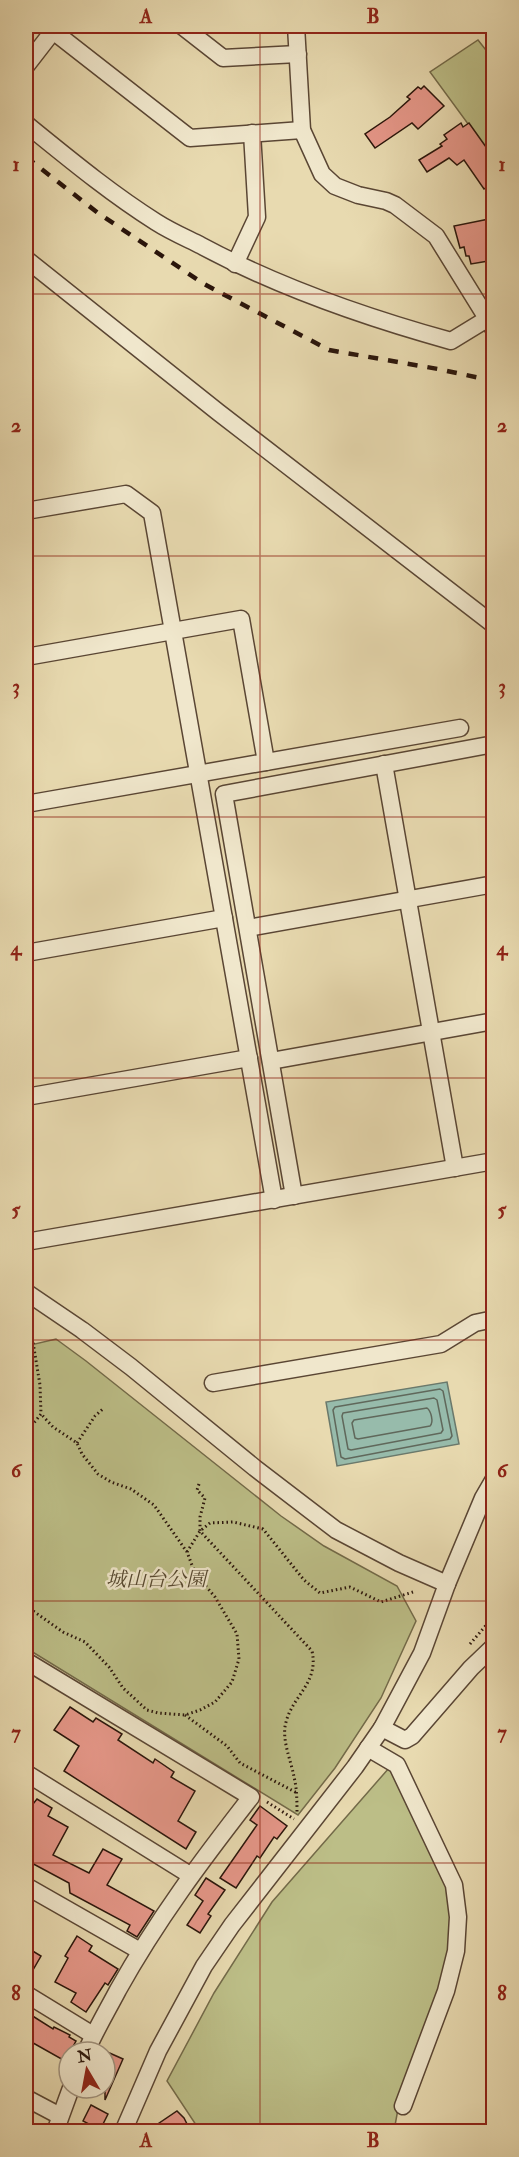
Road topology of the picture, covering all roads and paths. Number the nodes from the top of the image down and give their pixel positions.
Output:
1 (182, 26) edge
2 (297, 26) edge
3 (55, 28) edge
4 (298, 54) junction
5 (26, 66) edge
6 (26, 124) edge
7 (302, 130) junction
8 (252, 133) junction
9 (26, 259) edge
10 (236, 264) junction
11 (490, 324) edge
12 (26, 512) edge
13 (494, 625) edge
14 (173, 630) junction
15 (26, 657) edge
16 (460, 728) dead end
17 (494, 744) edge
18 (266, 762) junction
19 (384, 764) junction
20 (199, 774) junction
21 (26, 804) edge
22 (494, 884) edge
23 (407, 899) junction
24 (224, 918) junction
25 (248, 928) junction
26 (26, 953) edge
27 (494, 1021) edge
28 (431, 1033) junction
29 (249, 1058) junction
30 (271, 1061) junction
31 (26, 1097) edge
32 (494, 1161) edge
33 (455, 1168) junction
34 (294, 1196) junction
35 (274, 1200) junction
36 (26, 1242) edge
37 (27, 1295) edge
38 (494, 1319) edge
39 (31, 1329) dead end
40 (213, 1383) dead end
41 (104, 1408) dead end
42 (41, 1414) junction
43 (26, 1433) edge
44 (77, 1443) junction
45 (494, 1479) edge
46 (198, 1484) dead end
47 (200, 1531) junction
48 (187, 1551) junction
49 (447, 1584) junction
50 (413, 1592) dead end
51 (26, 1606) edge
52 (494, 1646) edge
53 (27, 1665) edge
54 (185, 1715) junction
55 (382, 1728) junction
56 (368, 1748) junction
57 (26, 1773) edge
58 (297, 1793) junction
59 (251, 1797) junction
60 (190, 1875) junction
61 (26, 1886) edge
62 (140, 1951) junction
63 (26, 1994) edge
64 (93, 2035) junction
65 (91, 2040) edge
66 (26, 2098) edge
67 (66, 2100) edge
68 (403, 2106) dead end
69 (57, 2124) edge
70 (123, 2132) edge

1 - 4 street
2 - 4 street
3 - 5 street
3 - 8 street
4 - 7 street
6 - 10 street
7 - 8 street
7 - 11 street
8 - 10 street
9 - 13 street
10 - 11 street
12 - 14 street
14 - 15 street
14 - 18 street
14 - 20 street
16 - 18 street
17 - 19 street
18 - 20 street
19 - 23 street
19 - 25 street
20 - 21 street
20 - 24 street
22 - 23 street
23 - 25 street
23 - 28 street
24 - 26 street
24 - 29 street
25 - 30 street
27 - 28 street
28 - 30 street
28 - 33 street
29 - 31 street
29 - 35 street
30 - 34 street
32 - 33 street
33 - 34 street
34 - 35 street
35 - 36 street
37 - 49 street
38 - 40 street
39 - 42 path
41 - 44 path
42 - 43 path
42 - 44 path
44 - 48 path
45 - 49 street
46 - 47 path
47 - 48 path
47 - 50 path
47 - 58 path
48 - 54 path
49 - 55 street
51 - 54 path
52 - 55 street
53 - 59 street
54 - 58 path
55 - 56 street
56 - 68 street
56 - 70 street
57 - 60 street
58 - 59 path
59 - 60 street
60 - 62 street
61 - 62 street
62 - 64 street
63 - 64 street
64 - 65 street
66 - 69 street
67 - 69 street

